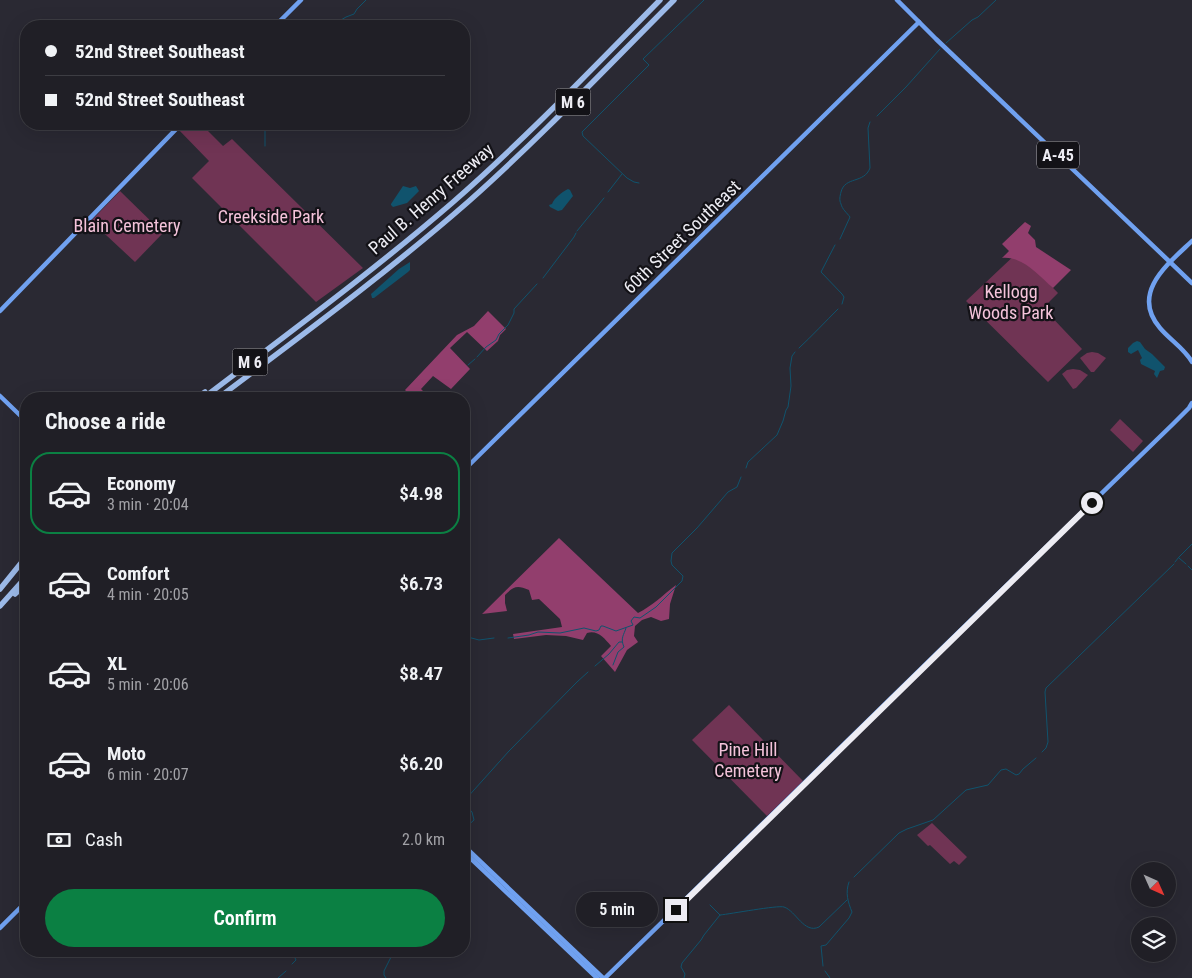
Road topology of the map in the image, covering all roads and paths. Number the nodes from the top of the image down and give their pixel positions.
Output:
1 (301, 0) edge
2 (660, 0) edge
3 (674, 0) edge
4 (897, 0) edge
5 (281, 20) edge
6 (919, 22) junction
7 (175, 130) edge
8 (1192, 241) edge
9 (1170, 262) junction
10 (1192, 283) edge
11 (0, 312) edge
12 (298, 325) junction
13 (288, 346) junction
14 (1192, 362) edge
15 (205, 392) edge
16 (211, 392) edge
17 (227, 392) edge
18 (231, 392) edge
19 (0, 396) edge
20 (1192, 403) edge
21 (20, 415) edge
22 (470, 464) edge
23 (20, 565) edge
24 (20, 570) edge
25 (20, 584) edge
26 (20, 590) edge
27 (0, 591) edge
28 (0, 606) edge
29 (0, 610) edge
30 (470, 854) edge
31 (470, 856) edge
32 (478, 866) junction
33 (500, 881) junction
34 (502, 889) junction
35 (518, 898) junction
36 (20, 908) edge
37 (526, 912) junction
38 (541, 920) junction
39 (0, 928) edge
40 (546, 930) junction
41 (560, 938) junction
42 (562, 946) junction
43 (596, 971) junction
44 (597, 978) edge
45 (604, 978) edge

1 - 5 main road
2 - 12 highway, Paul B. Henry Freeway / M 6
3 - 13 highway, Paul B. Henry Freeway / M 6
4 - 6 main road, A-45
6 - 9 main road, A-45
6 - 22 main road, 60th Street Southeast
7 - 11 main road
8 - 9 main road
9 - 10 main road, A-45
9 - 14 main road
12 - 15 highway
12 - 16 highway, Paul B. Henry Freeway / M 6
13 - 17 highway, Paul B. Henry Freeway / M 6
13 - 18 highway
19 - 21 main road
20 - 45 main road
23 - 27 highway
24 - 27 highway
25 - 28 highway
26 - 29 highway
30 - 33 main road
31 - 32 main road
32 - 33 main road
32 - 34 main road
33 - 35 main road
34 - 35 main road
34 - 37 main road
35 - 38 main road
36 - 39 main road
37 - 38 main road
37 - 40 main road
38 - 41 main road
40 - 41 main road
40 - 42 main road
41 - 43 main road
42 - 43 main road
42 - 44 main road
43 - 45 main road

